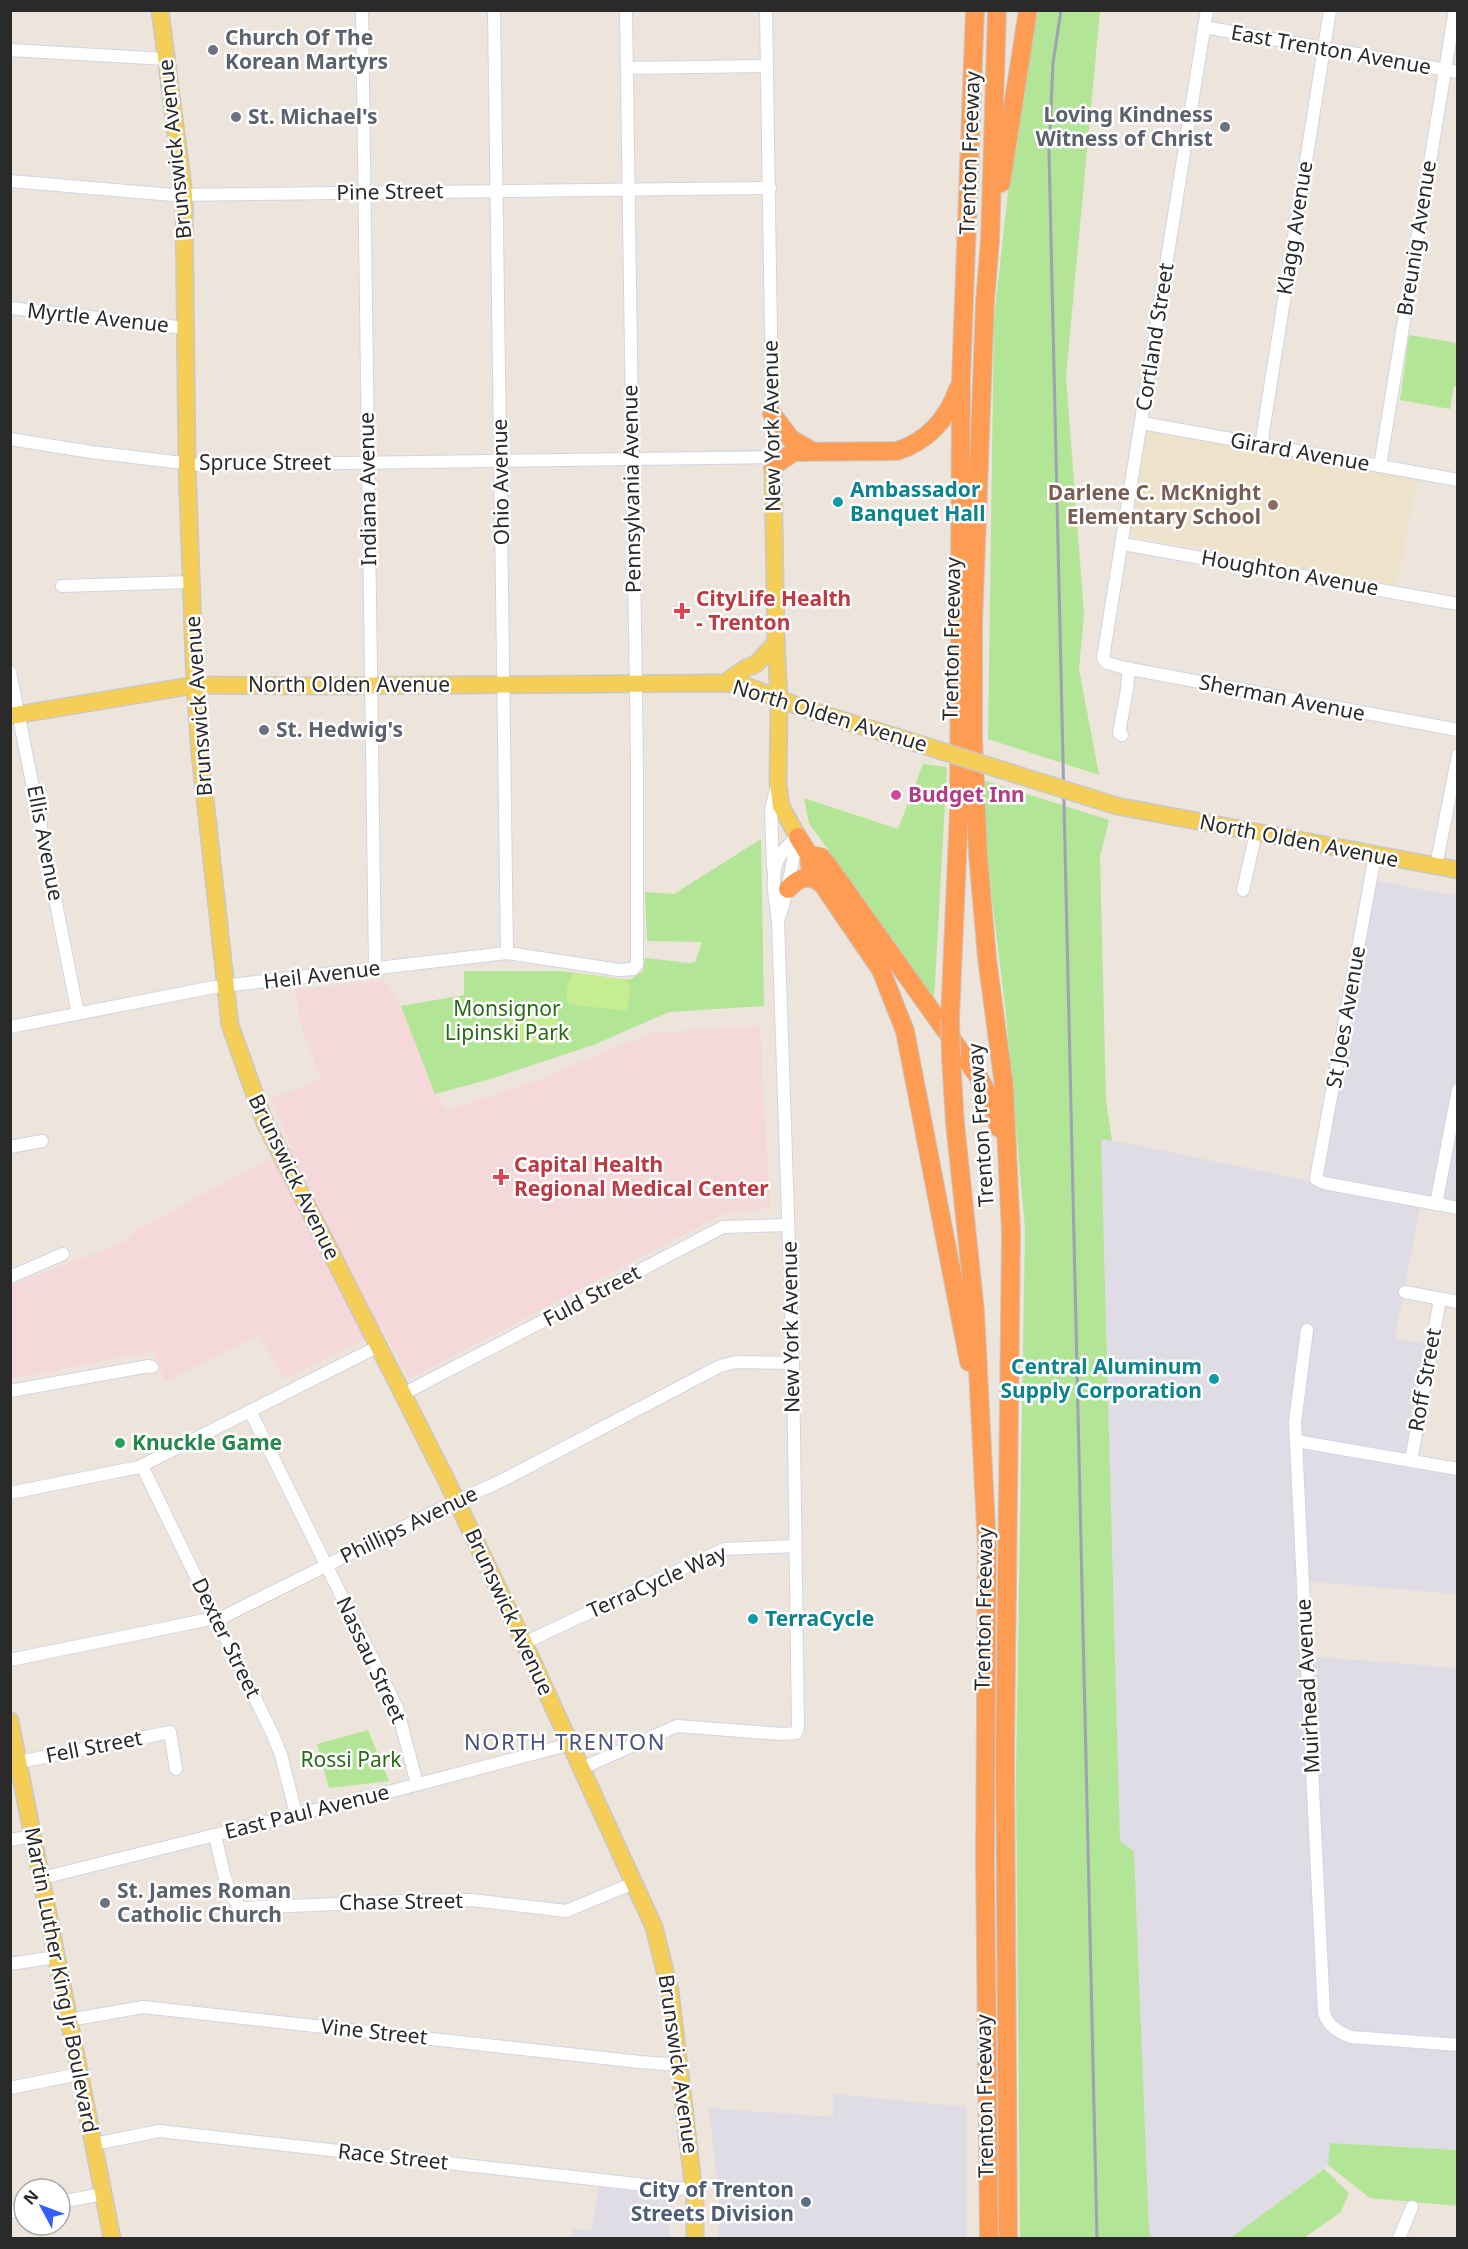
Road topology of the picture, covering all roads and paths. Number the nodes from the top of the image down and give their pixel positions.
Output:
1 (160, 10) edge
2 (362, 10) edge
3 (494, 10) edge
4 (626, 10) edge
5 (766, 10) edge
6 (975, 10) edge
7 (997, 10) edge
8 (1028, 10) edge
9 (1207, 10) edge
10 (1330, 10) edge
11 (1455, 10) edge
12 (1204, 27) junction
13 (1324, 48) junction
14 (10, 50) edge
15 (166, 59) junction
16 (767, 66) junction
17 (628, 69) junction
18 (1444, 70) junction
19 (1458, 72) edge
20 (10, 181) edge
21 (770, 188) junction
22 (629, 189) junction
23 (497, 191) junction
24 (364, 193) junction
25 (184, 195) junction
26 (985, 301) junction
27 (10, 308) edge
28 (186, 328) junction
29 (961, 379) junction
30 (772, 414) junction
31 (1142, 423) junction
32 (10, 439) edge
33 (1261, 445) junction
34 (812, 451) junction
35 (632, 459) junction
36 (500, 460) junction
37 (368, 462) junction
38 (773, 462) junction
39 (187, 464) junction
40 (1380, 466) junction
41 (1458, 480) edge
42 (1123, 544) junction
43 (191, 582) junction
44 (62, 586) dead end
45 (1458, 604) edge
46 (776, 643) junction
47 (1107, 663) joint
48 (1129, 668) junction
49 (10, 672) edge
50 (503, 683) junction
51 (635, 683) junction
52 (724, 683) junction
53 (195, 685) junction
54 (372, 685) junction
55 (779, 699) junction
56 (15, 715) edge
57 (1458, 730) edge
58 (1122, 735) dead end
59 (1458, 755) edge
60 (778, 783) junction
61 (1256, 832) junction
62 (798, 837) junction
63 (809, 855) junction
64 (1375, 855) junction
65 (1436, 866) junction
66 (773, 869) junction
67 (1458, 870) edge
68 (825, 886) junction
69 (788, 889) junction
70 (1243, 890) dead end
71 (778, 921) junction
72 (507, 953) junction
73 (635, 967) joint
74 (375, 968) junction
75 (226, 986) junction
76 (78, 1014) junction
77 (10, 1027) edge
78 (1458, 1090) edge
79 (42, 1141) dead end
80 (10, 1147) edge
81 (1008, 1154) junction
82 (1436, 1204) junction
83 (1458, 1208) edge
84 (788, 1225) junction
85 (63, 1254) dead end
86 (10, 1277) edge
87 (1405, 1292) dead end
88 (1440, 1299) junction
89 (1458, 1302) edge
90 (1307, 1330) dead end
91 (378, 1347) junction
92 (793, 1363) junction
93 (152, 1367) dead end
94 (10, 1391) edge
95 (403, 1395) junction
96 (979, 1401) junction
97 (250, 1411) junction
98 (1296, 1441) junction
99 (1411, 1461) junction
100 (144, 1465) junction
101 (1458, 1469) edge
102 (10, 1493) edge
103 (457, 1502) junction
104 (795, 1546) junction
105 (326, 1565) junction
106 (218, 1618) junction
107 (524, 1643) junction
108 (10, 1660) edge
109 (10, 1721) edge
110 (570, 1744) junction
111 (19, 1762) junction
112 (582, 1768) junction
113 (176, 1769) dead end
114 (417, 1784) junction
115 (296, 1814) junction
116 (215, 1835) junction
117 (33, 1836) junction
118 (10, 1840) edge
119 (42, 1878) junction
120 (634, 1883) junction
121 (56, 1956) junction
122 (10, 1964) edge
123 (69, 2020) junction
124 (1458, 2045) edge
125 (680, 2065) junction
126 (79, 2074) junction
127 (10, 2088) edge
128 (94, 2144) junction
129 (694, 2189) junction
130 (103, 2194) junction
131 (72, 2200) edge
132 (1412, 2207) dead end
133 (112, 2238) edge
134 (695, 2238) edge
135 (989, 2238) edge
136 (1008, 2238) edge
137 (1399, 2238) edge

1 - 15 main road, Brunswick Avenue
2 - 24 street, Indiana Avenue
3 - 23 street, Ohio Avenue
4 - 17 street, Pennsylvania Avenue
5 - 16 street, New York Avenue
6 - 29 highway, Trenton Freeway
7 - 26 highway, Trenton Freeway
8 - 26 highway
9 - 12 street, Cortland Street
10 - 13 street, Klagg Avenue
11 - 18 street, Breunig Avenue
12 - 13 street, East Trenton Avenue
12 - 31 street, Cortland Street
13 - 18 street, East Trenton Avenue
13 - 33 street, Klagg Avenue
14 - 15 street
15 - 25 main road, Brunswick Avenue
16 - 17 street
16 - 21 street, New York Avenue
17 - 22 street, Pennsylvania Avenue
18 - 19 street, East Trenton Avenue
18 - 40 street, Breunig Avenue
20 - 25 street, Pine Street
21 - 22 street, Pine Street
21 - 30 street, New York Avenue
22 - 23 street, Pine Street
22 - 35 street, Pennsylvania Avenue
23 - 24 street, Pine Street
23 - 36 street, Ohio Avenue
24 - 25 street, Pine Street
24 - 37 street, Indiana Avenue
25 - 28 main road, Brunswick Avenue
26 - 81 highway, Trenton Freeway
27 - 28 street, Myrtle Avenue
28 - 39 main road, Brunswick Avenue
29 - 34 highway
29 - 96 highway, Trenton Freeway, bridge
30 - 34 highway
30 - 38 street, New York Avenue
31 - 33 street, Girard Avenue
31 - 42 street, Cortland Street
32 - 39 street, Spruce Street
33 - 40 street, Girard Avenue
34 - 38 highway
35 - 36 street, Spruce Street
35 - 38 street, Spruce Street
35 - 51 street, Pennsylvania Avenue
36 - 37 street, Spruce Street
36 - 50 street, Ohio Avenue
37 - 39 street, Spruce Street
37 - 54 street, Indiana Avenue
38 - 46 main road, New York Avenue
39 - 43 main road, Brunswick Avenue
40 - 41 street, Girard Avenue
42 - 45 street, Houghton Avenue
42 - 47 street, Cortland Street
43 - 44 street
43 - 53 main road, Brunswick Avenue
46 - 52 main road
46 - 55 main road, New York Avenue
47 - 48 street, Sherman Avenue
48 - 57 street, Sherman Avenue
48 - 58 street
49 - 56 street, Ellis Avenue
50 - 51 main road, North Olden Avenue
50 - 54 main road, North Olden Avenue
50 - 72 street, Ohio Avenue
51 - 52 main road, North Olden Avenue
51 - 73 street, Pennsylvania Avenue
52 - 55 main road, North Olden Avenue
53 - 54 main road, North Olden Avenue
53 - 56 main road, North Olden Avenue
53 - 75 main road, Brunswick Avenue
54 - 74 street, Indiana Avenue
55 - 60 main road, New York Avenue
55 - 61 main road, North Olden Avenue, bridge
56 - 76 street, Ellis Avenue
59 - 65 street
60 - 62 main road, New York Avenue
60 - 66 street, New York Avenue
61 - 64 main road, North Olden Avenue
61 - 70 street
62 - 63 highway
62 - 66 street
62 - 69 street, New York Avenue
63 - 68 highway
63 - 81 highway
64 - 65 main road, North Olden Avenue
64 - 82 street, St Joes Avenue
65 - 67 main road, North Olden Avenue
66 - 71 street, New York Avenue
68 - 69 highway
68 - 96 highway
69 - 71 street, New York Avenue
71 - 84 street, New York Avenue
72 - 73 street, Heil Avenue
72 - 74 street, Heil Avenue
74 - 75 street, Heil Avenue
75 - 76 street, Heil Avenue
75 - 91 main road, Brunswick Avenue
76 - 77 street, Heil Avenue
78 - 82 street
79 - 80 street
81 - 136 highway, Trenton Freeway
82 - 83 street
84 - 92 street, New York Avenue
84 - 95 street, Fuld Street
85 - 86 street
87 - 88 street
88 - 89 street
88 - 99 street, Roff Street
90 - 98 street, Muirhead Avenue
91 - 95 main road, Brunswick Avenue
91 - 97 street
92 - 103 street, Phillips Avenue
92 - 104 street, New York Avenue
93 - 94 street
95 - 103 main road, Brunswick Avenue
96 - 135 highway, Trenton Freeway
97 - 100 street
97 - 105 street, Nassau Street
98 - 99 street
98 - 124 street, Muirhead Avenue
99 - 101 street
100 - 102 street
100 - 106 street, Dexter Street
103 - 105 street, Phillips Avenue
103 - 107 main road, Brunswick Avenue
104 - 107 street, TerraCycle Way
104 - 112 street, New York Avenue
105 - 106 street, Phillips Avenue
105 - 114 street, Nassau Street
106 - 108 street, Phillips Avenue
106 - 115 street, Dexter Street
107 - 110 main road, Brunswick Avenue
109 - 111 main road, Martin Luther King Jr Boulevard
110 - 112 main road, Brunswick Avenue
110 - 114 street, East Paul Avenue
111 - 113 street, Fell Street
111 - 117 main road, Martin Luther King Jr Boulevard
112 - 120 main road, Brunswick Avenue
114 - 115 street, East Paul Avenue
115 - 116 street, East Paul Avenue
116 - 119 street, East Paul Avenue
116 - 120 street, Chase Street
117 - 118 street
117 - 119 main road, Martin Luther King Jr Boulevard
119 - 121 main road, Martin Luther King Jr Boulevard
120 - 125 main road, Brunswick Avenue
121 - 122 street
121 - 123 main road, Martin Luther King Jr Boulevard
123 - 125 street, Vine Street
123 - 126 main road, Martin Luther King Jr Boulevard
125 - 129 main road, Brunswick Avenue
126 - 127 street
126 - 128 main road, Martin Luther King Jr Boulevard
128 - 129 street, Race Street
128 - 130 main road, Martin Luther King Jr Boulevard
129 - 134 main road, Brunswick Avenue
130 - 131 street
130 - 133 main road, Martin Luther King Jr Boulevard
132 - 137 street

